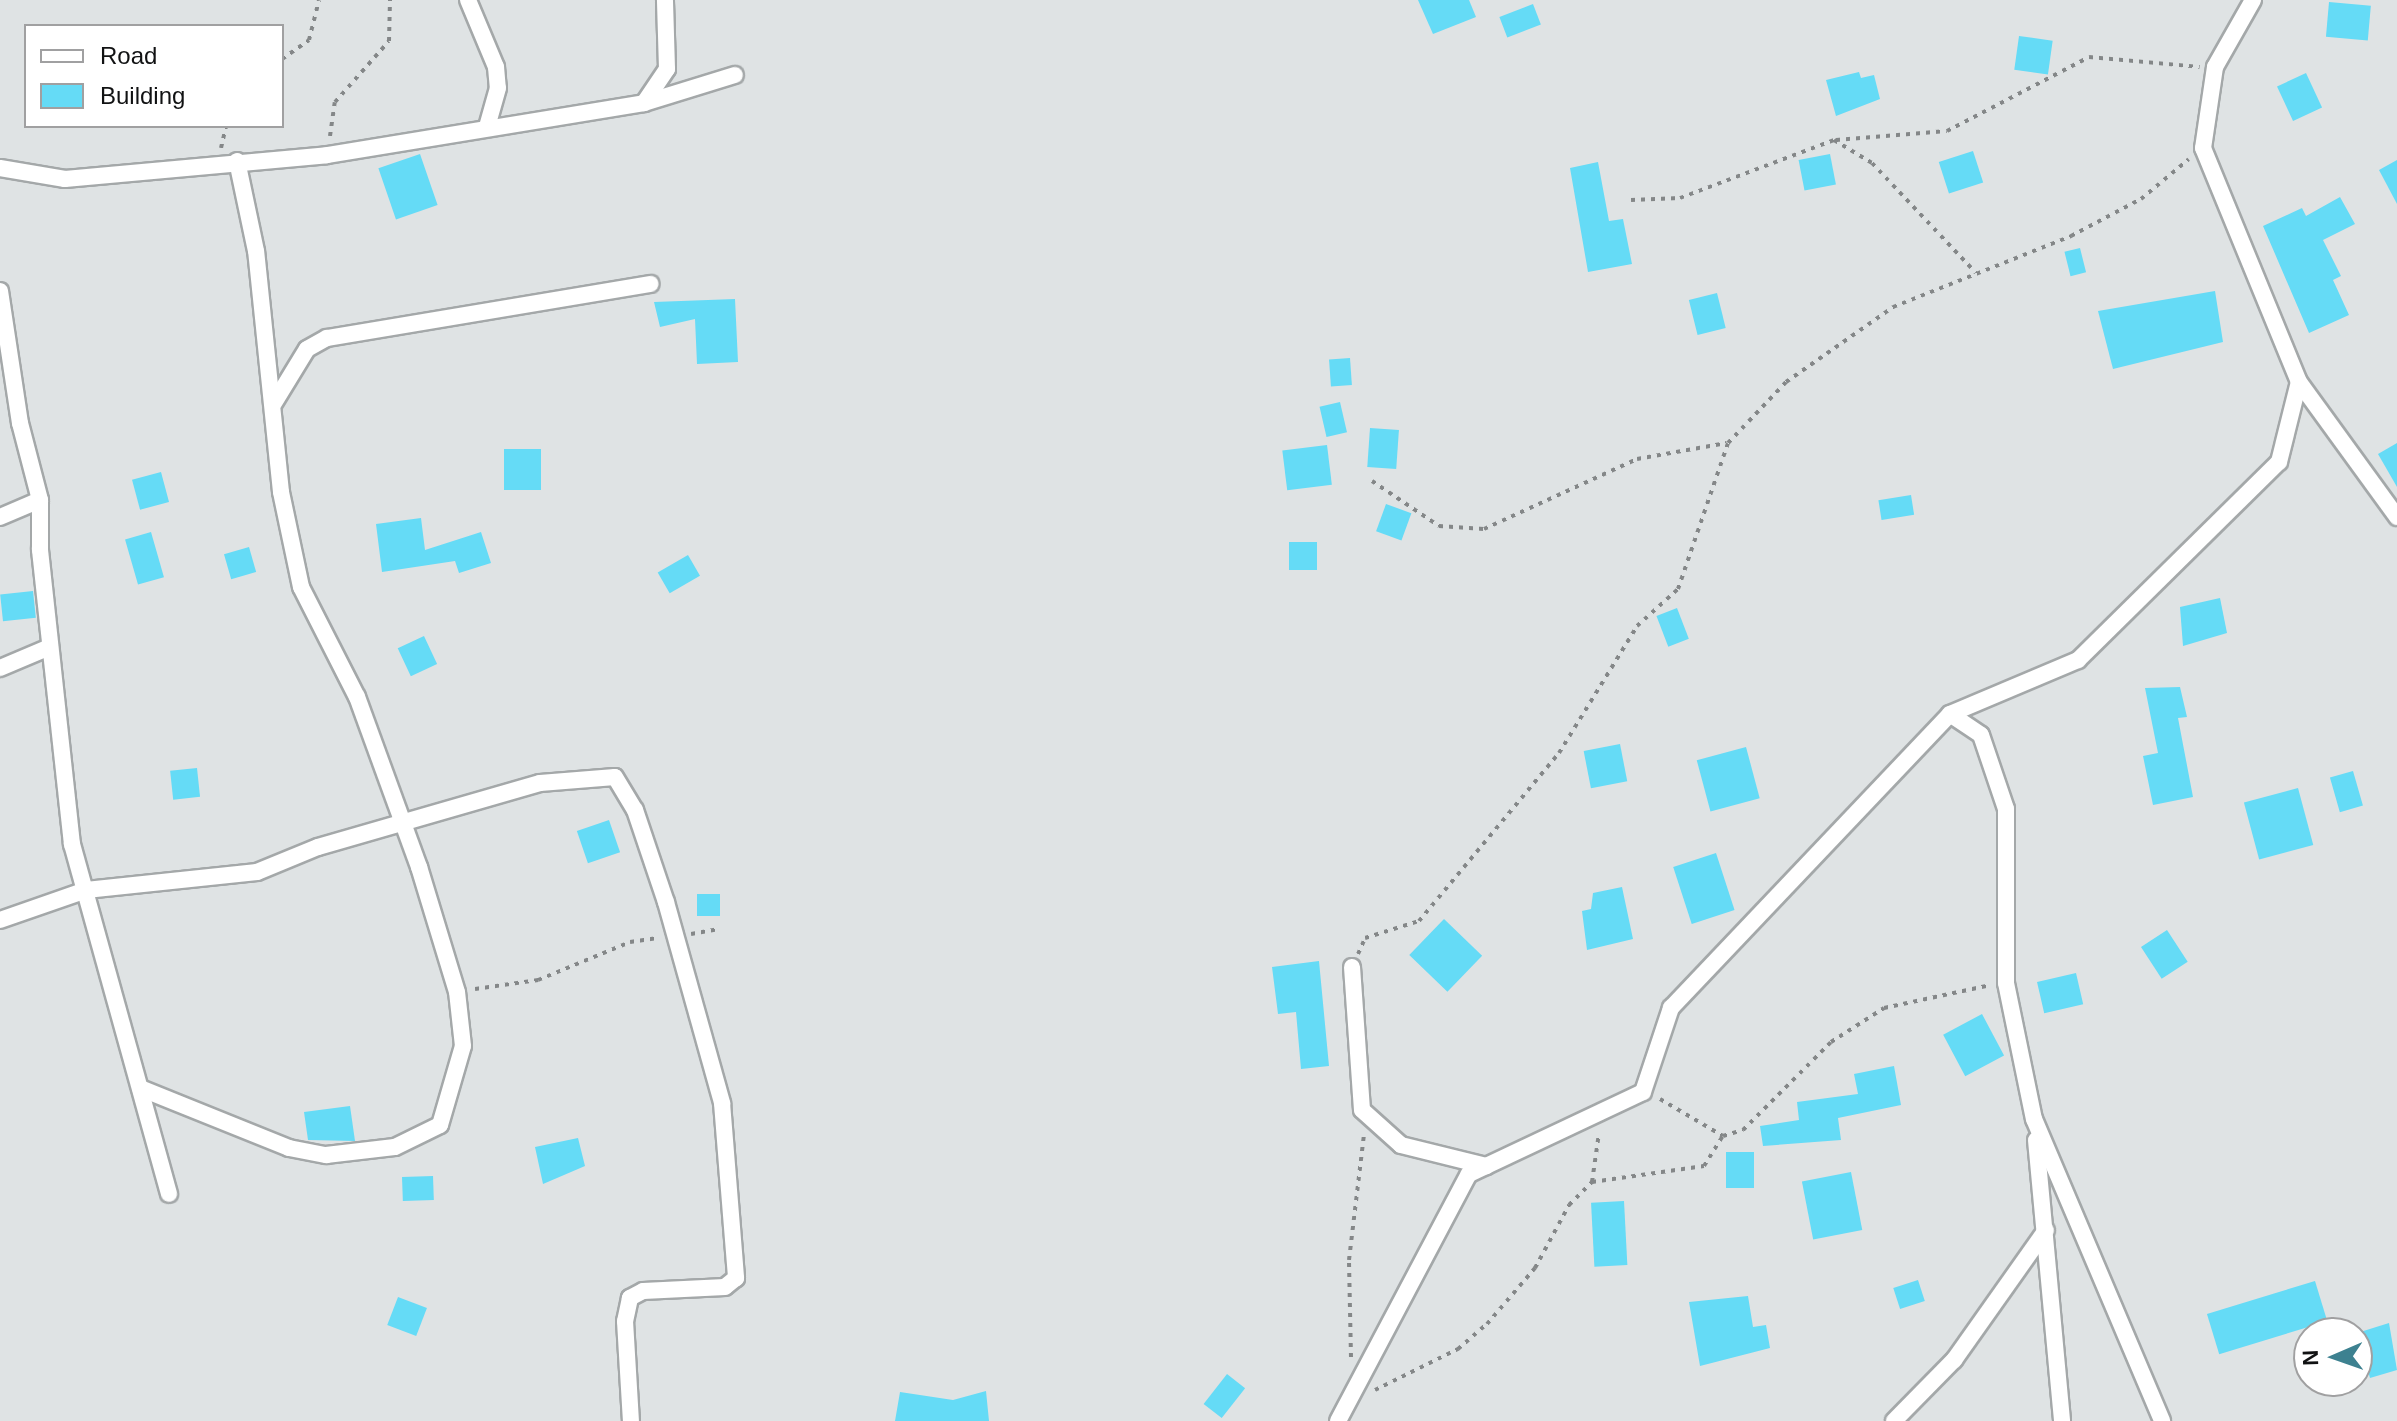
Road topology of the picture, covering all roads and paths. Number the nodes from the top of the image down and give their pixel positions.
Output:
1 (319, 0) edge
2 (390, 0) edge
3 (468, 0) edge
4 (665, 0) edge
5 (2253, 0) edge
6 (284, 58) edge
7 (2215, 67) junction
8 (735, 75) dead end
9 (644, 103) junction
10 (487, 127) junction
11 (1834, 140) junction
12 (2203, 148) junction
13 (327, 155) junction
14 (237, 161) junction
15 (0, 168) edge
16 (1631, 200) dead end
17 (1977, 273) junction
18 (651, 284) dead end
19 (0, 291) edge
20 (2299, 382) junction
21 (274, 403) junction
22 (1728, 443) junction
23 (1372, 481) dead end
24 (40, 500) junction
25 (0, 517) edge
26 (2397, 517) edge
27 (50, 647) junction
28 (0, 668) edge
29 (1950, 714) junction
30 (403, 826) junction
31 (86, 890) junction
32 (0, 920) edge
33 (718, 929) dead end
34 (675, 936) junction
35 (1352, 967) joint
36 (2006, 983) junction
37 (457, 992) junction
38 (140, 1088) junction
39 (1643, 1092) junction
40 (1362, 1110) junction
41 (1605, 1110) junction
42 (2034, 1119) junction
43 (1723, 1136) junction
44 (1486, 1166) junction
45 (1592, 1182) junction
46 (169, 1194) dead end
47 (2046, 1230) junction
48 (1350, 1369) dead end
49 (1342, 1414) edge
50 (631, 1421) edge
51 (1894, 1421) edge
52 (2062, 1421) edge
53 (2162, 1421) edge

1 - 6 path
2 - 13 path
3 - 10 street
4 - 9 street
5 - 7 street
7 - 11 path
7 - 12 street
8 - 9 street
9 - 10 street
10 - 13 street
11 - 16 path
11 - 17 path
12 - 17 path
12 - 20 street
13 - 14 street
14 - 15 street
14 - 21 street
17 - 22 path
18 - 21 street
19 - 24 street
20 - 26 street
20 - 29 street
21 - 30 street
22 - 23 path
22 - 35 path
24 - 25 street
24 - 27 street
27 - 28 street
27 - 31 street
29 - 36 street
29 - 39 street
30 - 31 street
30 - 34 street
30 - 37 street
31 - 32 street
31 - 38 street
33 - 34 path
34 - 37 path
34 - 50 street
35 - 40 street
36 - 42 street
36 - 43 path
37 - 38 street
38 - 46 street
39 - 41 street
39 - 43 path
40 - 44 street
40 - 48 path
41 - 44 street
41 - 45 path
42 - 47 street
42 - 53 street
43 - 45 path
44 - 49 street
45 - 49 path
47 - 51 street
47 - 52 street

